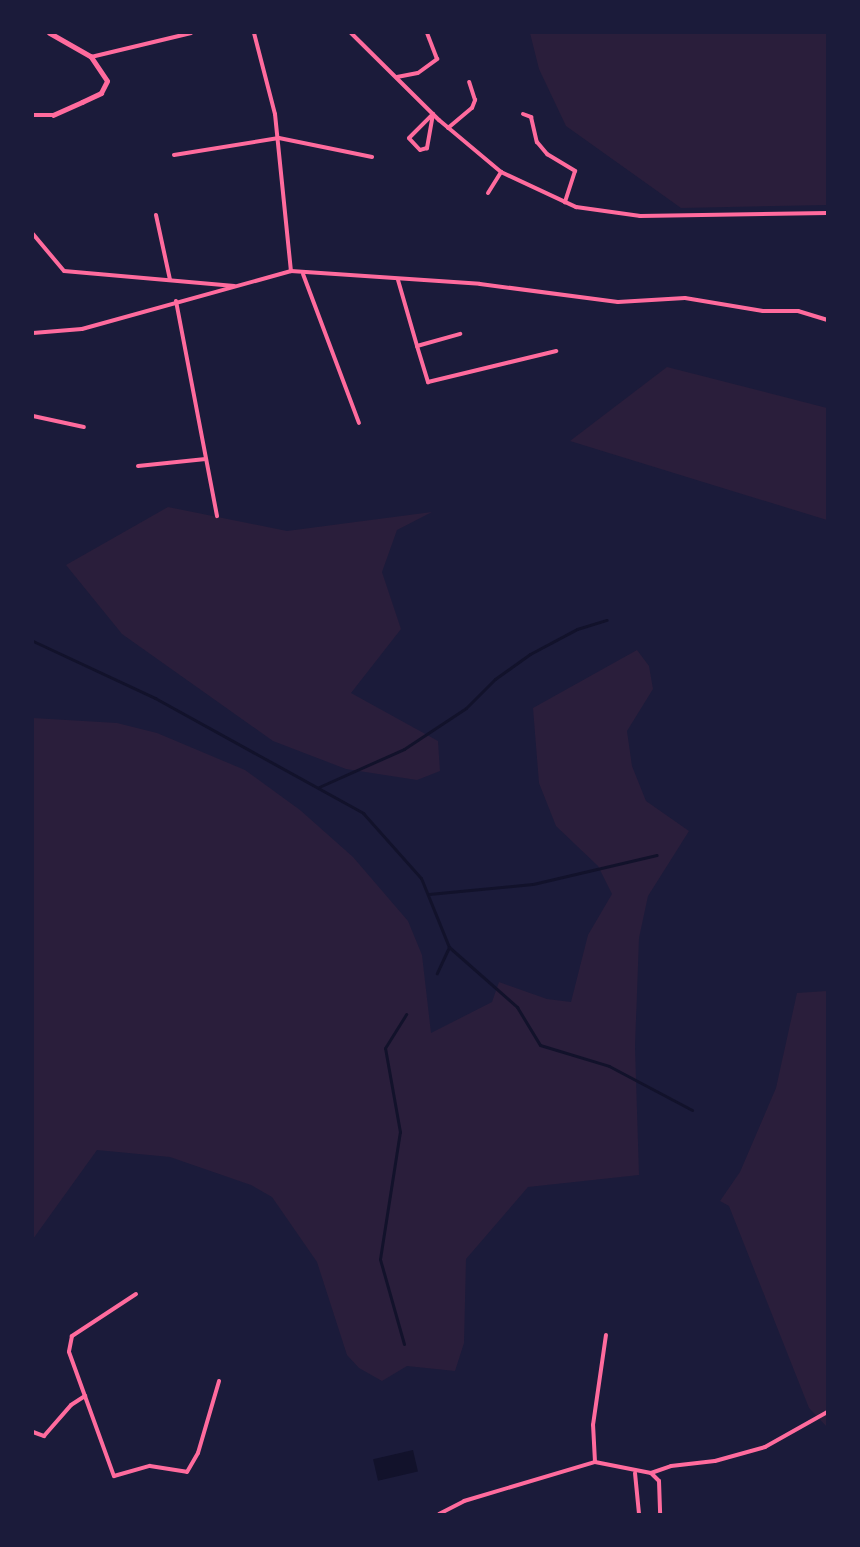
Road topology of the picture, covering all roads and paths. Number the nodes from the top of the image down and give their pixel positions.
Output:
1 (49, 33) edge
2 (191, 33) edge
3 (254, 33) edge
4 (351, 33) edge
5 (427, 33) edge
6 (90, 57) junction
7 (396, 78) junction
8 (469, 82) dead end
9 (432, 114) junction
10 (523, 114) dead end
11 (33, 116) edge
12 (448, 128) junction
13 (279, 138) junction
14 (174, 155) dead end
15 (372, 157) dead end
16 (501, 172) junction
17 (488, 194) dead end
18 (565, 202) junction
19 (827, 213) edge
20 (156, 215) dead end
21 (33, 234) edge
22 (291, 271) junction
23 (303, 274) junction
24 (170, 280) junction
25 (398, 280) junction
26 (237, 286) junction
27 (176, 301) junction
28 (827, 320) edge
29 (33, 333) edge
30 (460, 334) dead end
31 (417, 346) junction
32 (556, 351) dead end
33 (33, 416) edge
34 (359, 423) dead end
35 (84, 427) dead end
36 (206, 459) junction
37 (138, 466) dead end
38 (217, 516) dead end
39 (136, 1294) dead end
40 (606, 1335) dead end
41 (219, 1381) dead end
42 (85, 1396) junction
43 (827, 1412) edge
44 (33, 1432) edge
45 (595, 1462) junction
46 (635, 1473) junction
47 (651, 1473) junction
48 (439, 1514) edge
49 (639, 1514) edge
50 (660, 1514) edge

1 - 6 street
2 - 6 street
3 - 13 street
4 - 7 street
5 - 7 street
6 - 11 street
7 - 9 street
8 - 12 street
9 - 9 street
9 - 12 street
10 - 18 street
12 - 16 street
13 - 14 street
13 - 15 street
13 - 22 street
16 - 17 street
16 - 18 street
18 - 19 street
20 - 24 street
21 - 24 street
22 - 23 street
22 - 26 street
23 - 25 street
23 - 34 street
24 - 26 street
25 - 28 street
25 - 31 street
26 - 27 street
27 - 29 street
27 - 36 street
30 - 31 street
31 - 32 street
33 - 35 street
36 - 37 street
36 - 38 street
39 - 42 street
40 - 45 street
41 - 42 street
42 - 44 street
43 - 47 street
45 - 46 street
45 - 48 street
46 - 47 street
46 - 49 street
47 - 50 street

